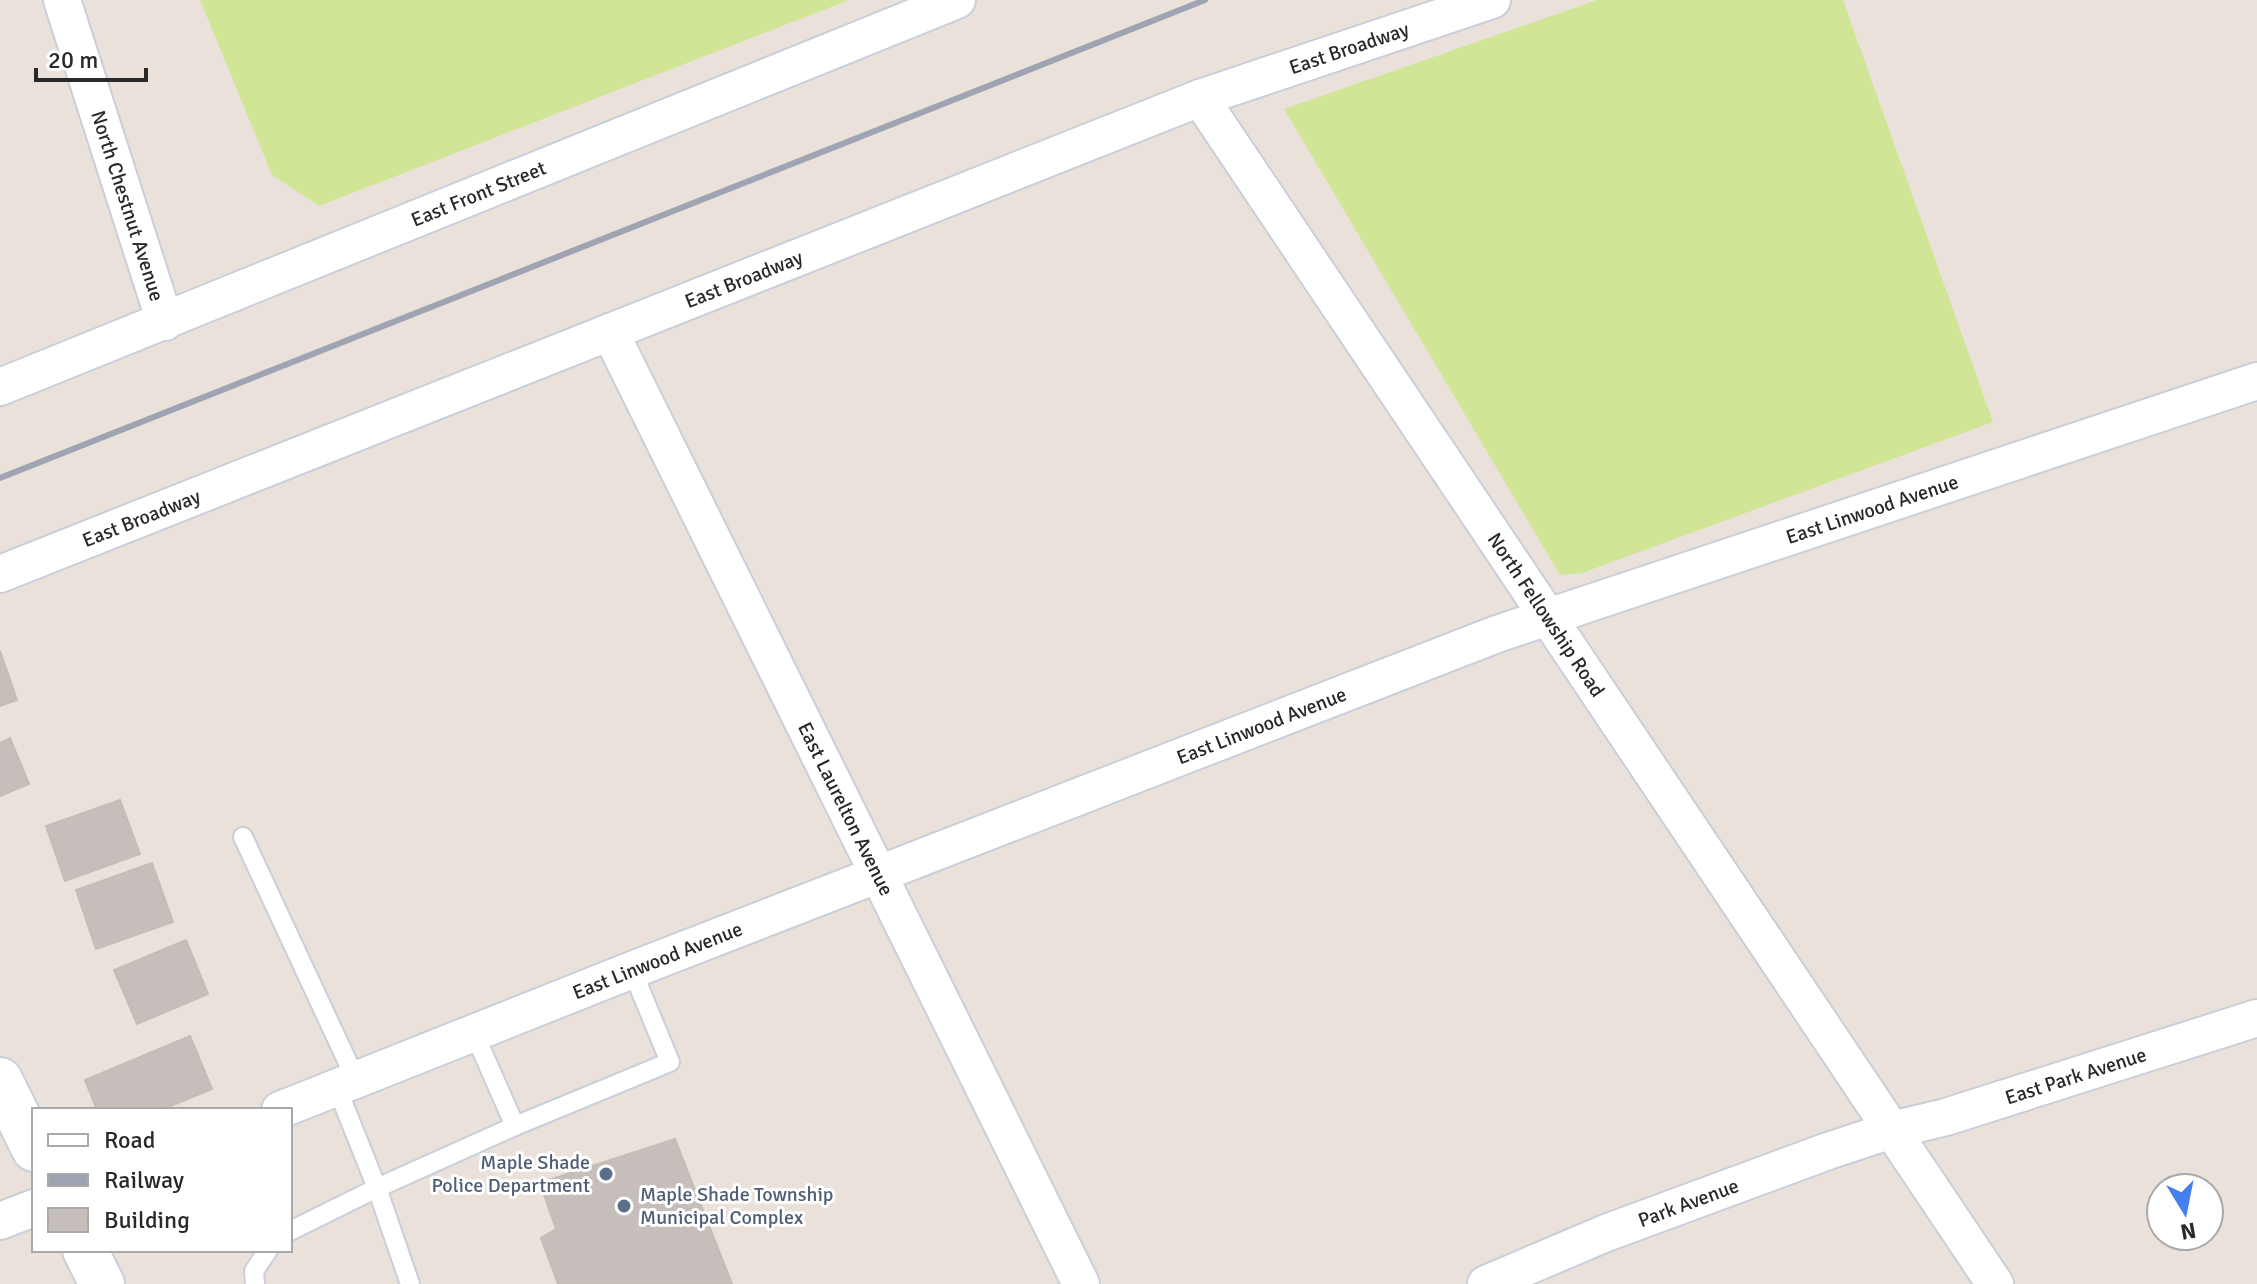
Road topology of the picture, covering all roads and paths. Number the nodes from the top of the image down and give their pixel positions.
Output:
1 (62, 0) edge
2 (957, 0) edge
3 (1492, 0) edge
4 (1200, 98) junction
5 (165, 322) junction
6 (610, 332) junction
7 (2257, 381) edge
8 (0, 387) edge
9 (0, 574) edge
10 (1548, 616) junction
11 (243, 837) dead end
12 (879, 875) junction
13 (632, 970) junction
14 (2257, 1018) edge
15 (474, 1033) junction
16 (0, 1080) edge
17 (346, 1084) junction
18 (285, 1108) edge
19 (515, 1126) junction
20 (1892, 1130) junction
21 (32, 1145) edge
22 (377, 1188) junction
23 (32, 1209) edge
24 (0, 1221) edge
25 (292, 1230) edge
26 (86, 1252) edge
27 (267, 1252) edge
28 (102, 1284) edge
29 (255, 1284) edge
30 (410, 1284) edge
31 (1081, 1284) edge
32 (1486, 1284) edge
33 (1995, 1284) edge

1 - 5 street, North Chestnut Avenue
2 - 5 street, East Front Street
3 - 4 street, East Broadway
4 - 6 street, East Broadway
4 - 10 street, North Fellowship Road
5 - 8 street, East Front Street
6 - 9 street, East Broadway
6 - 12 street, East Laurelton Avenue
7 - 10 street, East Linwood Avenue
10 - 12 street, East Linwood Avenue
10 - 20 street, North Fellowship Road
11 - 17 lane
12 - 13 street, East Linwood Avenue
12 - 31 street, East Laurelton Avenue
13 - 15 street, East Linwood Avenue
13 - 19 lane
14 - 20 street, East Park Avenue
15 - 17 street, East Linwood Avenue
15 - 19 lane
16 - 21 street
17 - 18 street, East Linwood Avenue
17 - 22 lane
19 - 22 lane
20 - 32 street, Park Avenue
20 - 33 street, North Fellowship Road
22 - 25 lane
22 - 30 lane
23 - 24 street
26 - 28 street
27 - 29 lane

